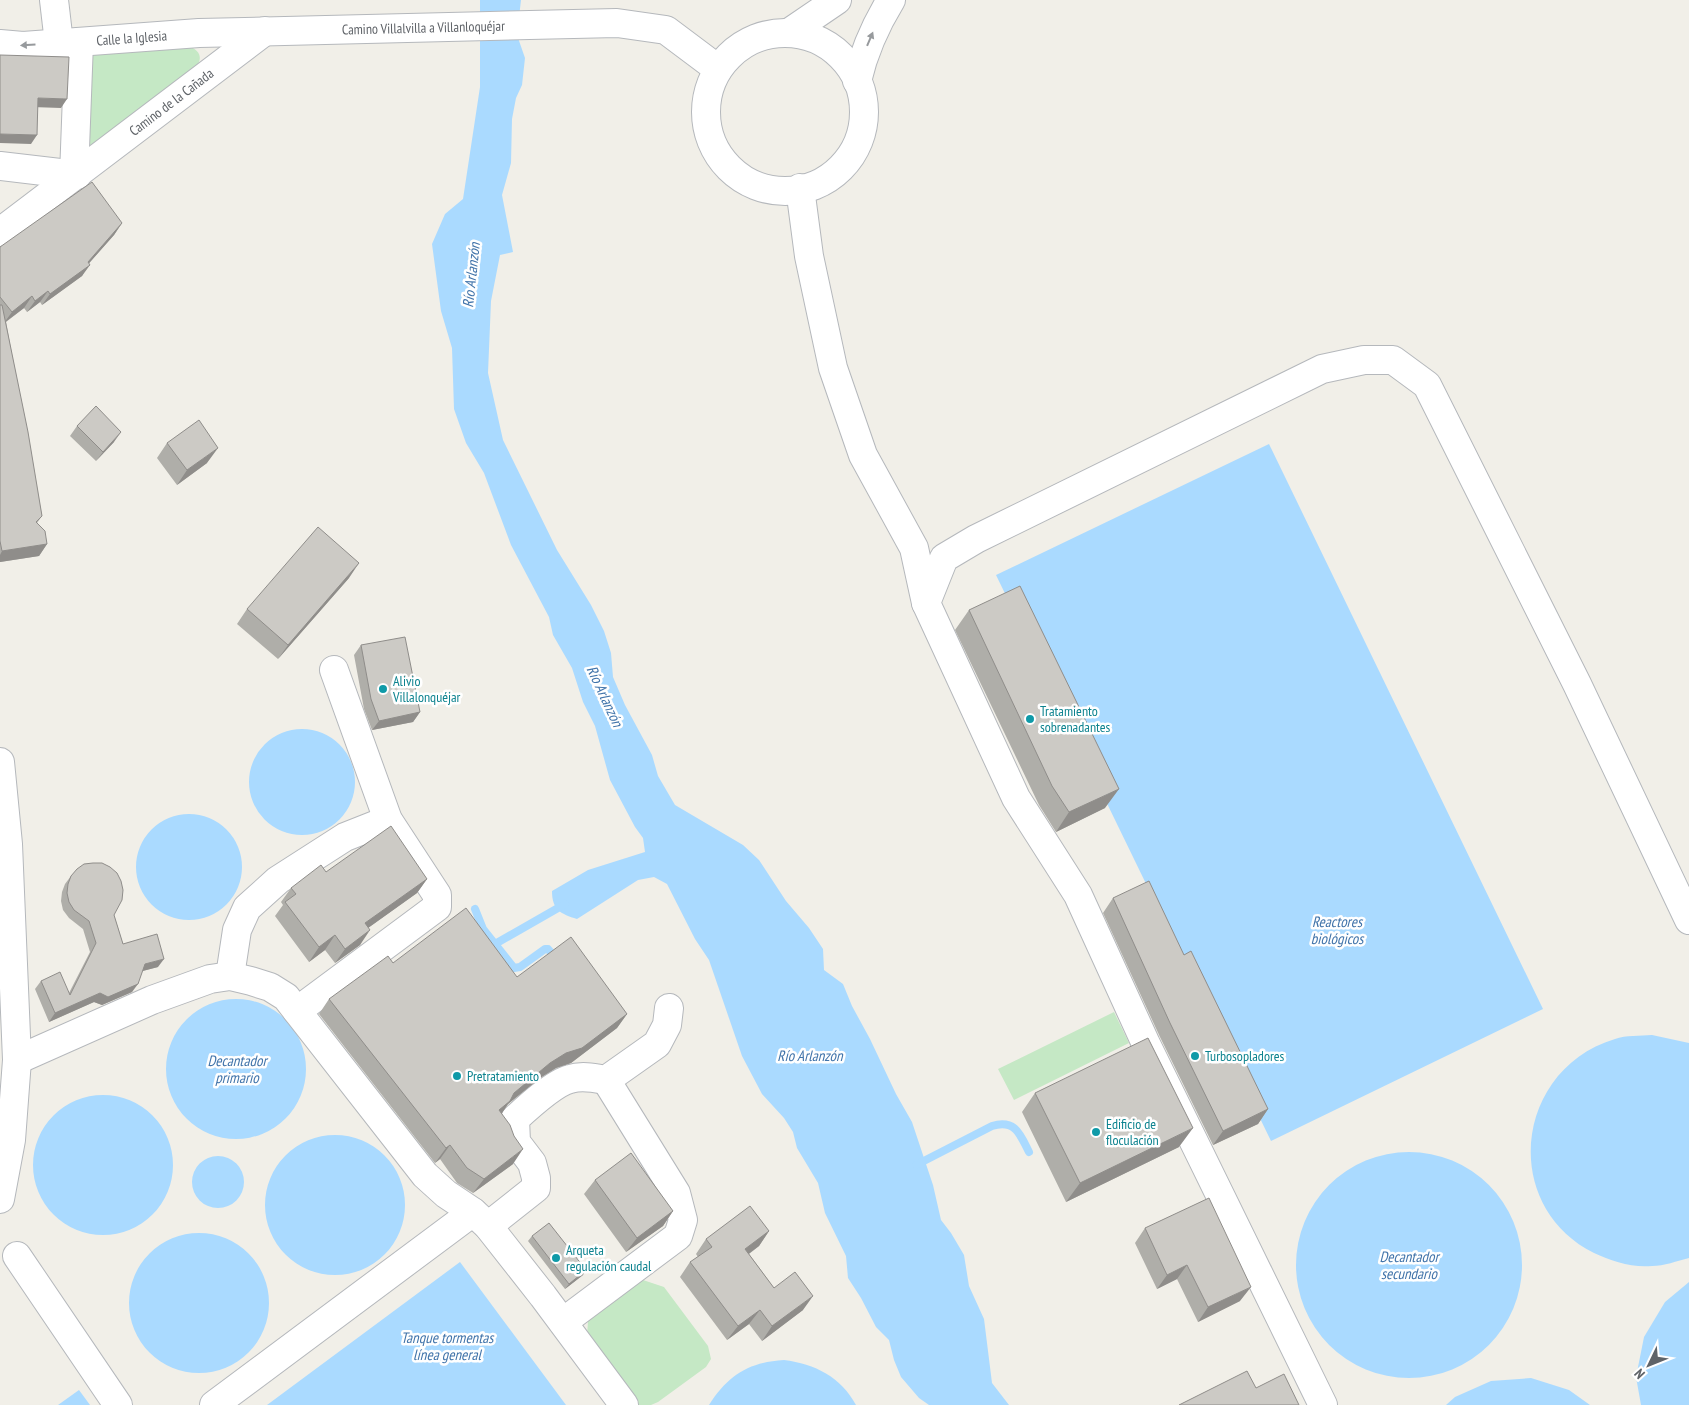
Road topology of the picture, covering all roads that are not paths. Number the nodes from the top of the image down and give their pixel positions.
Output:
1 (54, 0) edge
2 (837, 0) edge
3 (891, 0) edge
4 (265, 31) junction
5 (790, 32) junction
6 (198, 33) junction
7 (69, 42) junction
8 (0, 44) edge
9 (718, 69) junction
10 (212, 72) junction
11 (857, 81) junction
12 (7, 167) edge
13 (76, 175) junction
14 (800, 188) junction
15 (27, 212) junction
16 (0, 232) edge
17 (926, 603) junction
18 (334, 670) dead end
19 (0, 762) edge
20 (388, 820) junction
21 (1689, 920) edge
22 (230, 976) junction
23 (669, 1008) dead end
24 (297, 1011) junction
25 (17, 1060) junction
26 (606, 1080) junction
27 (0, 1199) edge
28 (480, 1219) junction
29 (17, 1256) dead end
30 (563, 1322) junction
31 (118, 1405) edge
32 (214, 1405) edge
33 (624, 1405) edge
34 (1322, 1405) edge

1 - 7 street
2 - 5 street
11 -> 3 street
4 - 6 street, Calle la Iglesia
4 - 9 street, Camino Villalvilla a Villanloquéjar
4 - 10 street, Camino de la Cañada
5 - 9 street
5 - 11 street
6 - 7 street, Calle la Iglesia
6 - 10 street
7 -> 8 street, Calle la Iglesia
7 - 13 street
9 - 14 street
10 - 13 street, Camino de la Cañada
11 - 14 street
12 - 13 street
12 - 15 street
13 - 15 street, Camino de la Cañada
14 - 17 street
15 - 16 street, Camino de la Cañada
17 - 21 street
17 - 34 street
18 - 20 street
19 - 25 street
20 - 22 street
20 - 24 street
22 - 24 street
22 - 25 street
23 - 26 street
24 - 28 street
25 - 27 street
26 - 28 street
26 - 30 street
28 - 30 street
28 - 32 street
29 - 31 street
30 - 33 street

